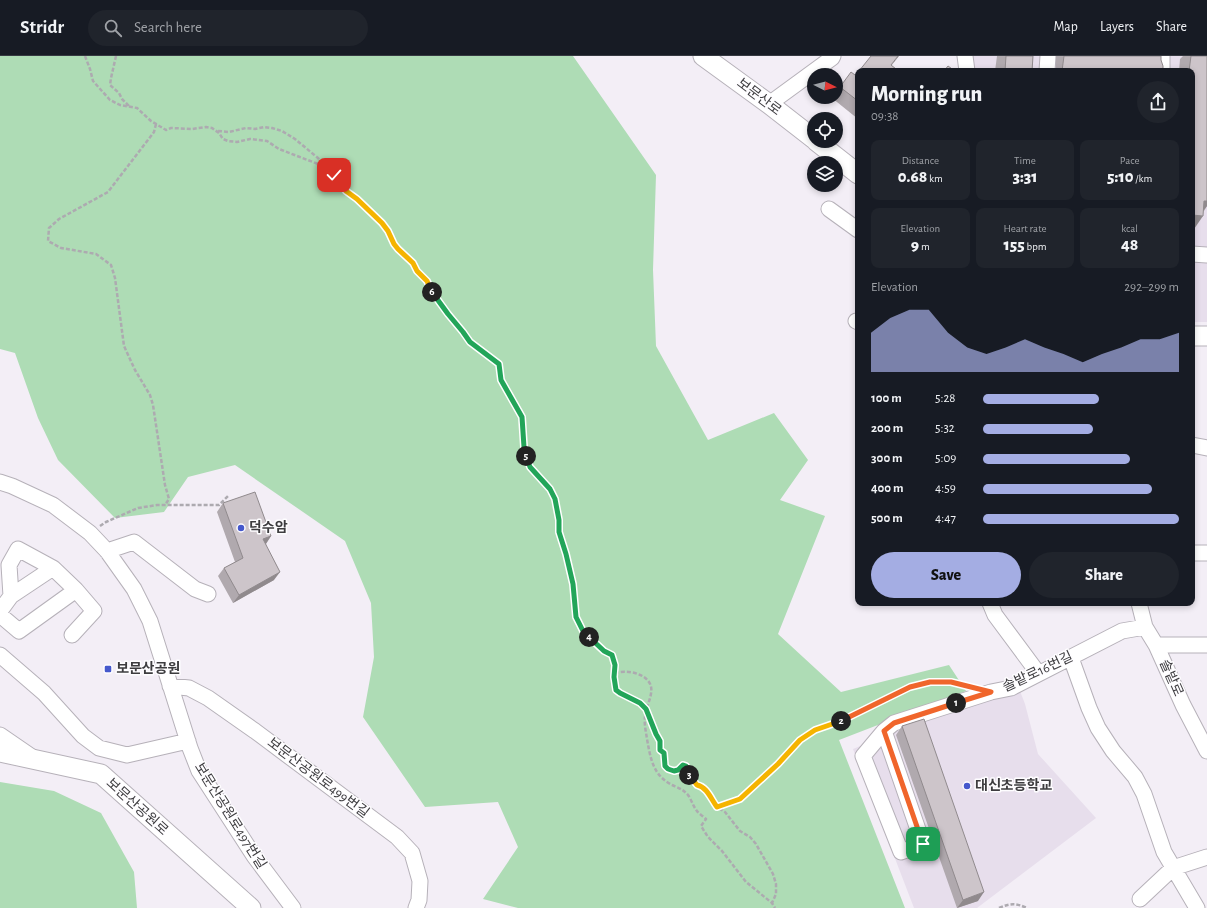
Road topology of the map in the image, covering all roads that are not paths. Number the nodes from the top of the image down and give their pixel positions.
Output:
1 (703, 56) edge
2 (833, 56) edge
3 (965, 56) edge
4 (1048, 56) edge
5 (1162, 56) edge
6 (967, 68) edge
7 (1046, 68) edge
8 (1162, 68) edge
9 (769, 104) junction
10 (807, 134) edge
11 (825, 148) edge
12 (855, 172) edge
13 (829, 209) dead end
14 (855, 228) edge
15 (1195, 254) edge
16 (1207, 255) edge
17 (1195, 336) edge
18 (1207, 336) edge
19 (1195, 446) edge
20 (1207, 448) edge
21 (0, 482) edge
22 (107, 551) junction
23 (1195, 553) edge
24 (1207, 553) edge
25 (53, 568) junction
26 (76, 590) junction
27 (208, 594) dead end
28 (11, 596) junction
29 (991, 606) edge
30 (1140, 606) edge
31 (0, 611) edge
32 (0, 615) edge
33 (1145, 627) junction
34 (72, 635) dead end
35 (1156, 645) junction
36 (1207, 645) edge
37 (0, 655) edge
38 (1071, 658) junction
39 (1038, 673) junction
40 (170, 686) junction
41 (884, 731) junction
42 (0, 735) edge
43 (188, 741) junction
44 (1207, 751) edge
45 (0, 752) edge
46 (35, 759) junction
47 (1207, 857) edge
48 (1174, 868) junction
49 (1140, 899) dead end
50 (251, 908) edge
51 (293, 908) edge
52 (416, 908) edge
53 (1197, 908) edge

1 - 9 main road, 보문산로
2 - 9 street
3 - 6 street
4 - 7 street
5 - 8 street
9 - 10 main road, 보문산로
11 - 12 main road, 보문산로
13 - 14 street
15 - 16 street
17 - 18 main road
19 - 20 street
21 - 22 street, 보문산공원로497번길
22 - 27 street
22 - 40 street, 보문산공원로497번길
23 - 24 street
25 - 26 street
25 - 28 street
25 - 28 street
26 - 32 street
26 - 34 street
28 - 31 street
29 - 39 street
30 - 33 street, 솔밭로
33 - 35 street, 솔밭로
33 - 38 street, 솔밭로16번길
35 - 36 street
35 - 44 street, 솔밭로
37 - 43 street
38 - 39 street, 솔밭로16번길
38 - 48 street
39 - 41 street, 솔밭로16번길
40 - 43 street, 보문산공원로497번길
40 - 52 street, 보문산공원로499번길
41 - 41 street, 솔밭로16번길
42 - 46 street
43 - 51 street, 보문산공원로497번길
45 - 46 main road, 보문산공원로
46 - 50 main road, 보문산공원로
47 - 48 street
48 - 49 street
48 - 53 street

